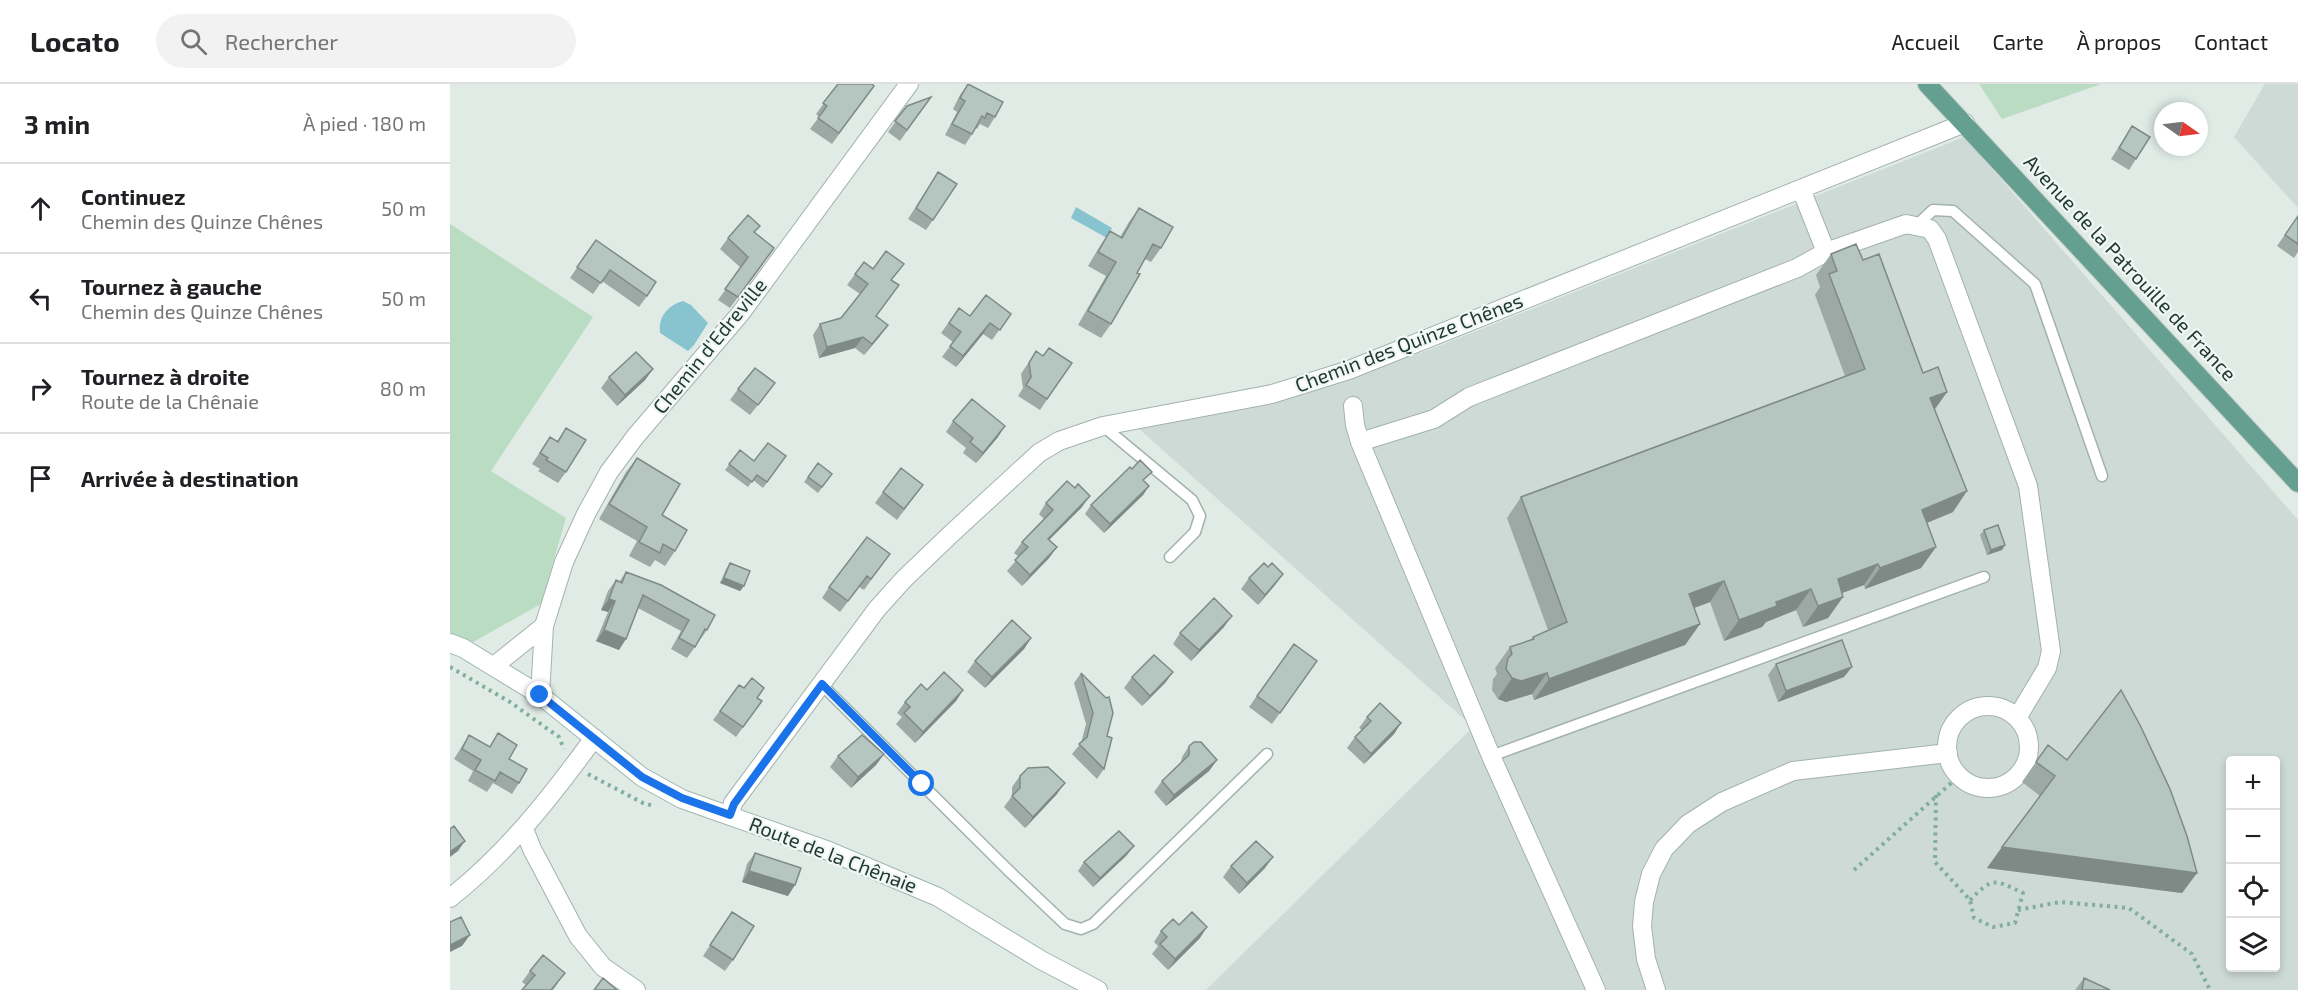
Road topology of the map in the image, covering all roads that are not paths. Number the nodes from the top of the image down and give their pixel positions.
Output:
1 (909, 84) edge
2 (1927, 84) edge
3 (1965, 123) junction
4 (1801, 189) junction
5 (1916, 226) junction
6 (1826, 252) junction
7 (1353, 406) dead end
8 (1103, 426) junction
9 (1360, 442) junction
10 (2102, 476) dead end
11 (2298, 483) edge
12 (1170, 557) dead end
13 (1984, 577) dead end
14 (544, 626) junction
15 (450, 643) edge
16 (494, 666) junction
17 (822, 684) junction
18 (540, 695) junction
19 (2018, 718) junction
20 (594, 738) junction
21 (1948, 753) junction
22 (1267, 754) dead end
23 (1491, 756) junction
24 (730, 815) junction
25 (524, 829) junction
26 (453, 892) edge
27 (636, 990) edge
28 (1098, 990) edge
29 (1596, 990) edge
30 (1656, 990) edge

1 - 14 street, Chemin d'Edreville
2 - 3 main road, Avenue de la Patrouille de France
3 - 4 street, Chemin des Quinze Chênes
3 - 11 main road, Avenue de la Patrouille de France
4 - 6 street
4 - 8 street, Chemin des Quinze Chênes
5 - 6 street
5 - 10 lane
5 - 19 street
6 - 9 street
7 - 9 street
8 - 12 lane
8 - 17 street, Chemin des Quinze Chênes
9 - 23 street
13 - 23 lane
14 - 16 street
14 - 18 street, Chemin d'Edreville
15 - 16 street, Route de la Chênaie
16 - 18 street, Route de la Chênaie
17 - 22 lane
17 - 24 street, Chemin des Quinze Chênes
18 - 20 street, Route de la Chênaie
19 - 21 street
19 - 21 street
20 - 24 street, Route de la Chênaie
20 - 25 street
21 - 30 street
23 - 29 street
24 - 28 street, Route de la Chênaie
25 - 26 street
25 - 27 street

